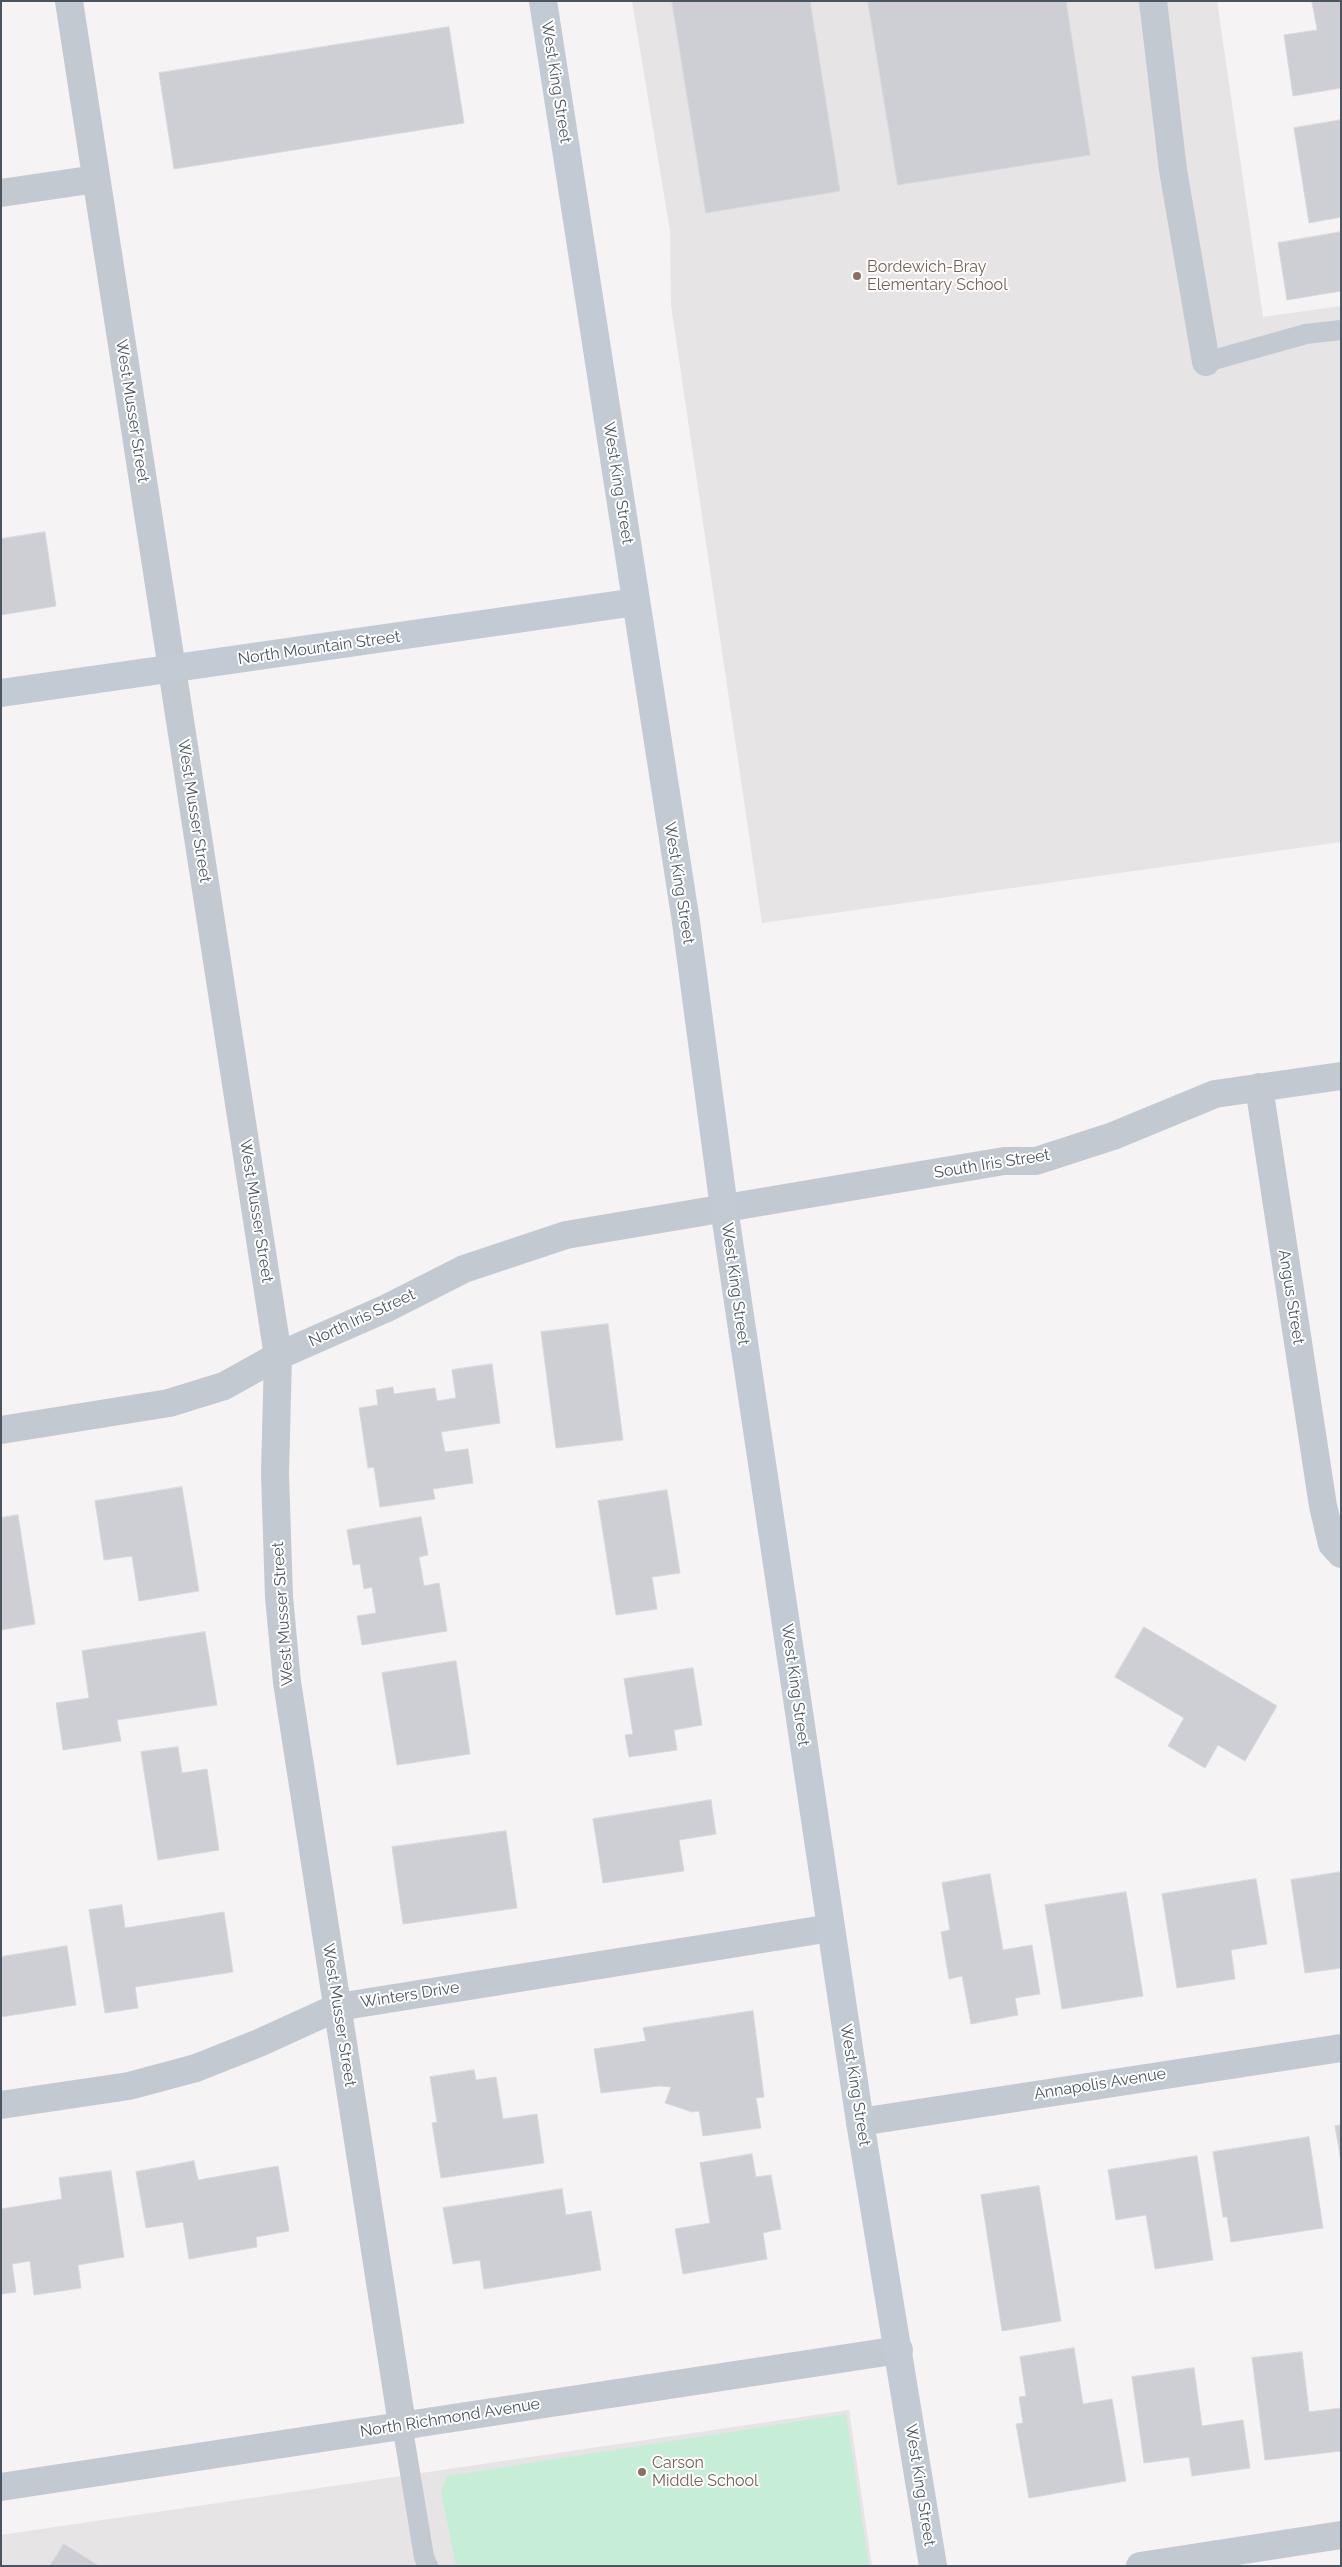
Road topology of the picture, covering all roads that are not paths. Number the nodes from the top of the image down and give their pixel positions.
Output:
1 (69, 1) edge
2 (543, 1) edge
3 (1153, 1) edge
4 (96, 180) junction
5 (1, 193) edge
6 (1341, 330) edge
7 (1206, 362) joint
8 (636, 602) junction
9 (171, 666) junction
10 (1, 693) edge
11 (1341, 1076) edge
12 (1259, 1087) junction
13 (724, 1208) junction
14 (278, 1356) junction
15 (1, 1430) edge
16 (1341, 1554) edge
17 (831, 1928) junction
18 (338, 2007) junction
19 (1341, 2048) edge
20 (1, 2105) edge
21 (860, 2122) junction
22 (899, 2350) junction
23 (402, 2424) junction
24 (1, 2486) edge
25 (1341, 2535) edge
26 (428, 2566) edge
27 (933, 2566) edge
28 (1140, 2566) edge

1 - 4 street, West Musser Street
2 - 8 street, West King Street
3 - 7 street
4 - 5 street
4 - 9 street, West Musser Street
6 - 7 lane
8 - 9 street, North Mountain Street
8 - 13 street, West King Street
9 - 10 street, North Mountain Street
9 - 14 street, West Musser Street
11 - 12 street, South Iris Street
12 - 13 street, South Iris Street
12 - 16 street, Angus Street
13 - 14 street, North Iris Street
13 - 17 street, West King Street
14 - 15 street, North Iris Street
14 - 18 street, West Musser Street
17 - 18 street, Winters Drive
17 - 21 street, West King Street
18 - 20 street, Winters Drive
18 - 23 street, West Musser Street
19 - 21 street, Annapolis Avenue
21 - 22 street, West King Street
22 - 23 street, North Richmond Avenue
22 - 27 street, West King Street
23 - 24 street, North Richmond Avenue
23 - 26 lane
25 - 28 street

